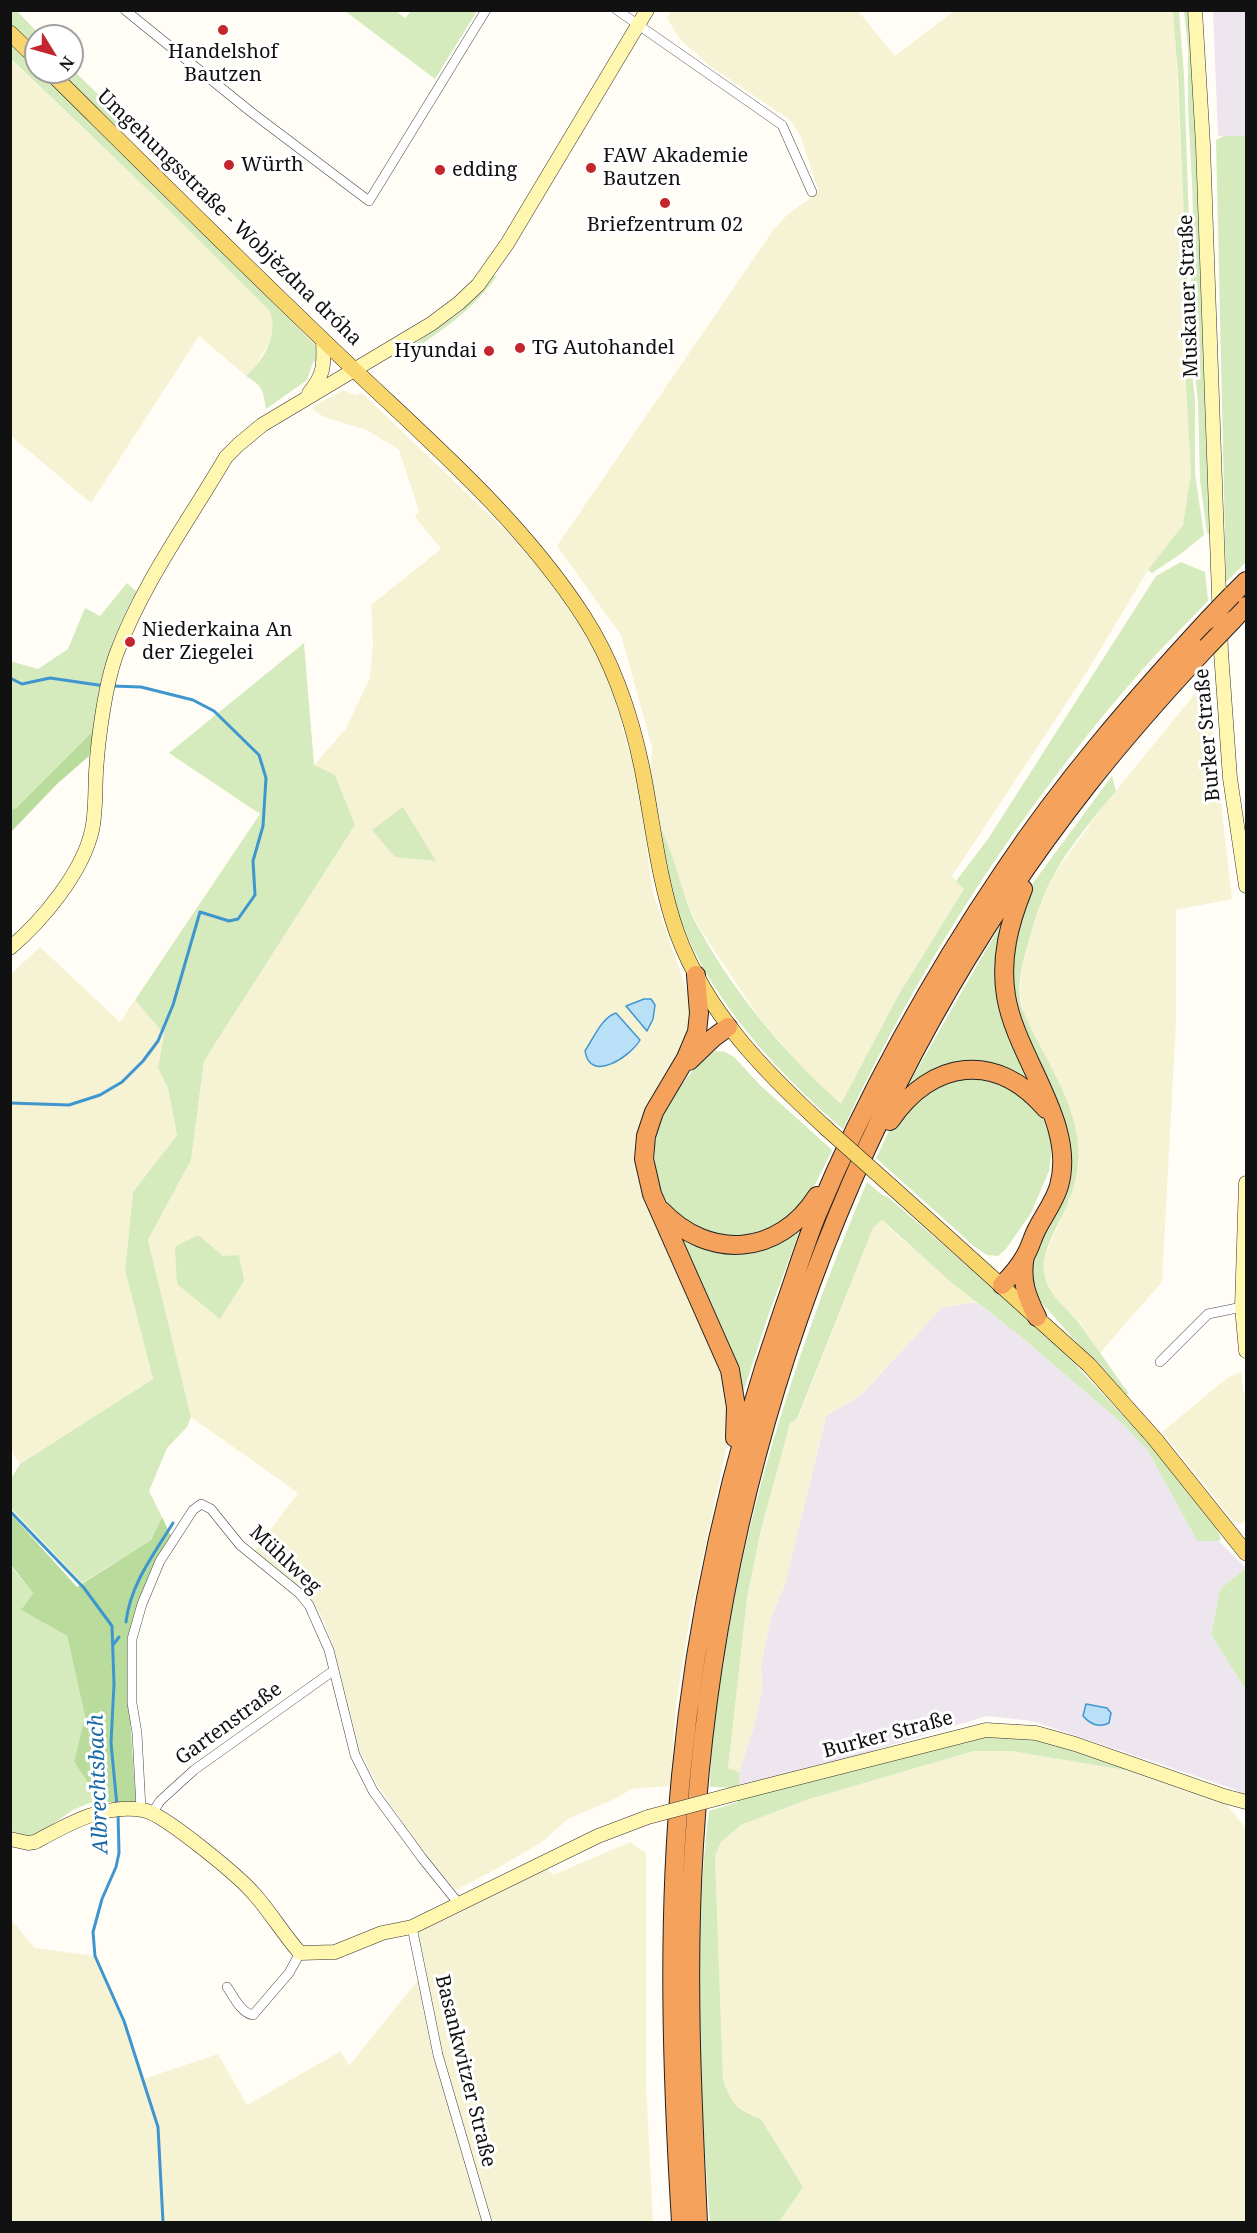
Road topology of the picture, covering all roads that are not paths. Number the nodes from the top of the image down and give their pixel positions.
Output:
1 (125, 10) edge
2 (486, 10) edge
3 (617, 10) edge
4 (647, 10) edge
5 (1195, 10) edge
6 (638, 25) junction
7 (10, 33) edge
8 (24, 46) edge
9 (62, 84) edge
10 (812, 192) dead end
11 (323, 340) junction
12 (353, 369) junction
13 (305, 398) junction
14 (1218, 581) joint
15 (1246, 581) edge
16 (1239, 601) edge
17 (1037, 854) junction
18 (1246, 886) edge
19 (10, 948) edge
20 (696, 975) junction
21 (728, 1027) junction
22 (677, 1073) junction
23 (1052, 1116) junction
24 (850, 1140) junction
25 (854, 1179) junction
26 (1246, 1183) edge
27 (657, 1205) junction
28 (1245, 1230) edge
29 (1036, 1231) junction
30 (1025, 1256) junction
31 (999, 1282) junction
32 (1242, 1307) junction
33 (1038, 1317) junction
34 (1246, 1351) edge
35 (1160, 1362) dead end
36 (734, 1470) junction
37 (1244, 1545) edge
38 (333, 1671) dead end
39 (1246, 1802) edge
40 (140, 1810) junction
41 (10, 1839) edge
42 (459, 1904) junction
43 (412, 1927) junction
44 (300, 1953) junction
45 (227, 1987) dead end
46 (487, 2223) edge
47 (681, 2223) edge
48 (698, 2223) edge

1 - 2 street
3 - 6 street
4 - 6 street
5 - 14 street, Muskauer Straße
6 - 10 street
6 - 12 street
7 - 8 main road
9 - 11 main road, Umgehungsstraße - Wobjězdna dróha
11 - 12 main road, Umgehungsstraße - Wobjězdna dróha
11 - 13 street
12 - 13 street
12 - 20 main road, Umgehungsstraße - Wobjězdna dróha
13 - 19 street
14 - 18 street, Burker Straße
15 - 16 highway
16 - 17 highway, bridge
16 - 24 highway, bridge
17 - 23 highway
17 - 25 highway
20 - 21 main road, Umgehungsstraße - Wobjězdna dróha
20 - 22 highway
21 - 22 highway
21 - 31 main road, Umgehungsstraße - Wobjězdna dróha, bridge
22 - 27 highway
23 - 25 highway
23 - 29 highway
24 - 27 highway
24 - 36 highway
25 - 48 highway
26 - 28 street
27 - 36 highway
28 - 32 street
29 - 30 highway
29 - 31 highway
30 - 31 highway
30 - 33 highway
31 - 33 main road, Umgehungsstraße - Wobjězdna dróha
32 - 34 street
32 - 35 street
33 - 37 main road, Umgehungsstraße - Wobjězdna dróha
36 - 47 highway
38 - 40 street, Gartenstraße
39 - 42 street, Burker Straße, bridge
40 - 41 street
40 - 42 street, Mühlweg
40 - 44 street
42 - 43 street, Burker Straße
43 - 44 street, Burker Straße
43 - 46 street, Basankwitzer Straße
44 - 45 street

